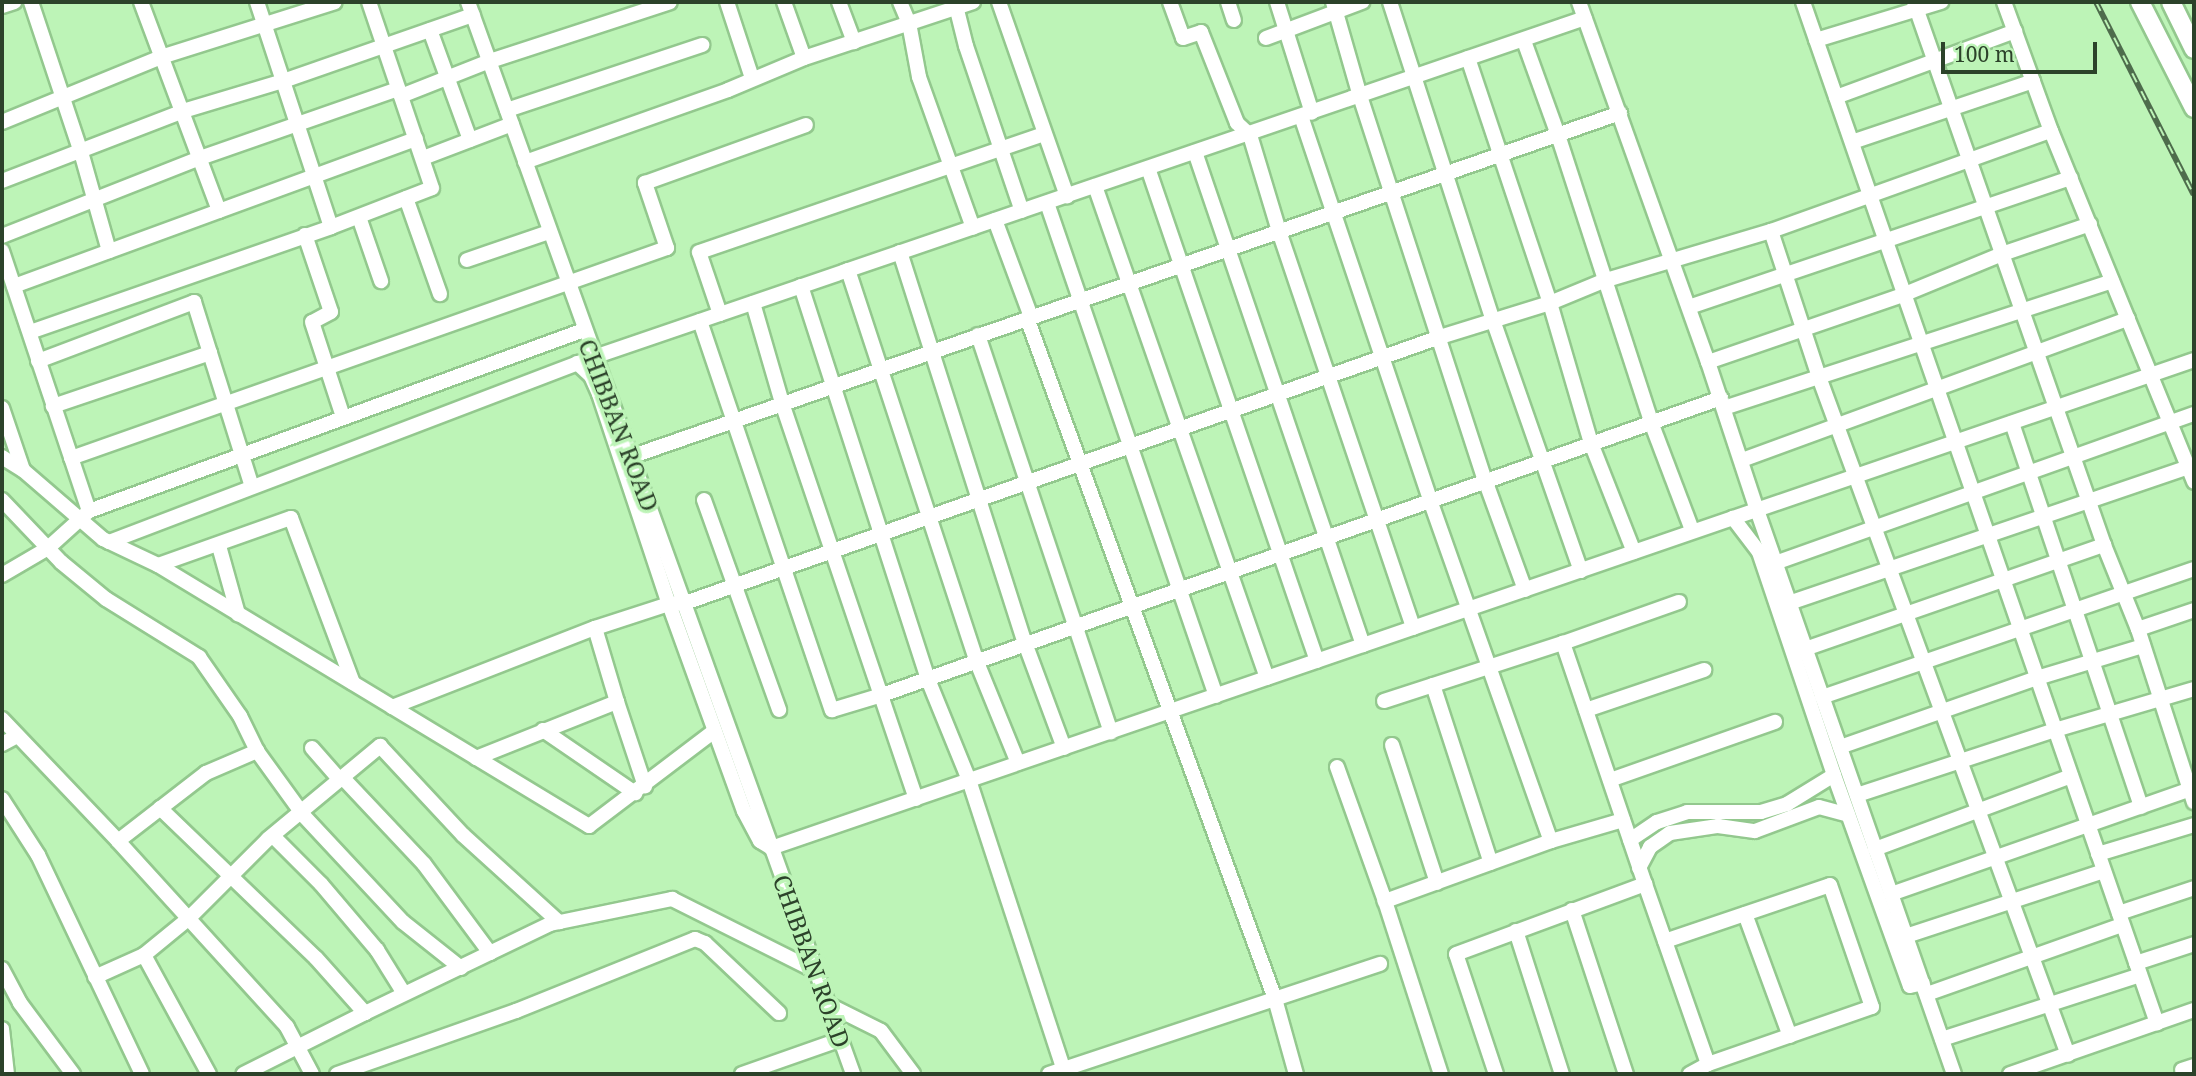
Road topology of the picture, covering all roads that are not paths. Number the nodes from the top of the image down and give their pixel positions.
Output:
1 (13, 2) edge
2 (31, 2) edge
3 (141, 2) edge
4 (257, 2) edge
5 (335, 2) edge
6 (369, 2) edge
7 (727, 2) edge
8 (784, 2) edge
9 (839, 2) edge
10 (900, 2) edge
11 (973, 2) edge
12 (999, 2) edge
13 (1170, 2) edge
14 (1228, 2) edge
15 (1277, 2) edge
16 (1362, 2) edge
17 (1390, 2) edge
18 (1803, 2) edge
19 (1941, 2) edge
20 (2004, 2) edge
21 (2140, 2) edge
22 (2171, 2) edge
23 (662, 3) edge
24 (956, 4) edge
25 (313, 5) edge
26 (1915, 5) edge
27 (2, 6) edge
28 (1335, 6) edge
29 (1582, 6) edge
30 (471, 8) edge
31 (1234, 20) dead end
32 (909, 23) junction
33 (265, 25) junction
34 (430, 30) junction
35 (1287, 31) junction
36 (2015, 31) junction
37 (1266, 38) dead end
38 (1816, 40) junction
39 (1524, 41) junction
40 (854, 42) junction
41 (702, 45) dead end
42 (382, 46) junction
43 (2194, 49) edge
44 (161, 57) junction
45 (804, 58) junction
46 (1468, 58) junction
47 (490, 61) junction
48 (1935, 61) junction
49 (1414, 77) junction
50 (447, 78) junction
51 (752, 78) junction
52 (283, 81) junction
53 (2033, 81) junction
54 (400, 93) junction
55 (1360, 96) junction
56 (1836, 97) junction
57 (62, 99) junction
58 (1952, 108) junction
59 (2194, 108) edge
60 (183, 111) junction
61 (1620, 113) junction
62 (1306, 115) junction
63 (509, 117) junction
64 (2, 122) edge
65 (299, 125) junction
66 (806, 125) dead end
67 (2051, 131) junction
68 (1044, 134) junction
69 (1250, 135) junction
70 (1558, 135) junction
71 (416, 139) junction
72 (470, 140) junction
73 (1852, 142) junction
74 (1000, 149) junction
75 (81, 152) junction
76 (1195, 152) junction
77 (1499, 153) junction
78 (424, 158) junction
79 (197, 159) junction
80 (1970, 160) junction
81 (526, 162) junction
82 (951, 166) junction
83 (1148, 168) junction
84 (1447, 172) junction
85 (316, 176) junction
86 (2071, 178) junction
87 (2, 181) edge
88 (1095, 186) junction
89 (1392, 192) junction
90 (1067, 196) junction
91 (1870, 196) junction
92 (406, 198) junction
93 (95, 199) junction
94 (1047, 203) junction
95 (1986, 207) junction
96 (219, 211) junction
97 (1022, 211) junction
98 (1334, 212) junction
99 (359, 217) junction
100 (995, 220) junction
101 (2090, 224) junction
102 (331, 228) junction
103 (973, 228) junction
104 (1279, 231) junction
105 (1770, 231) junction
106 (549, 232) junction
107 (306, 235) junction
108 (2, 236) edge
109 (1886, 241) junction
110 (1228, 249) junction
111 (2, 251) edge
112 (109, 251) junction
113 (900, 253) junction
114 (2003, 254) junction
115 (467, 260) dead end
116 (1671, 260) junction
117 (1181, 265) junction
118 (848, 270) junction
119 (1786, 275) junction
120 (381, 281) dead end
121 (1603, 281) junction
122 (2112, 281) junction
123 (566, 282) junction
124 (1128, 283) junction
125 (14, 286) junction
126 (801, 286) junction
127 (440, 294) dead end
128 (1905, 294) junction
129 (1080, 300) junction
130 (753, 303) junction
131 (1550, 303) junction
132 (1689, 307) junction
133 (2022, 312) junction
134 (720, 314) junction
135 (1029, 317) junction
136 (2128, 319) junction
137 (1493, 320) junction
138 (700, 321) junction
139 (584, 330) junction
140 (1802, 330) junction
141 (30, 332) junction
142 (978, 335) junction
143 (1440, 337) junction
144 (1921, 341) junction
145 (932, 351) junction
146 (210, 352) junction
147 (2036, 352) junction
148 (594, 357) junction
149 (38, 360) junction
150 (1383, 360) junction
151 (2194, 360) edge
152 (1708, 362) junction
153 (577, 363) junction
154 (328, 366) junction
155 (880, 369) junction
156 (2150, 376) junction
157 (1819, 377) junction
158 (1329, 379) junction
159 (831, 385) junction
160 (1937, 389) junction
161 (1278, 396) junction
162 (223, 403) junction
163 (782, 403) junction
164 (1722, 403) junction
165 (53, 406) junction
166 (2, 408) edge
167 (2056, 408) junction
168 (1232, 412) junction
169 (2194, 414) edge
170 (343, 417) junction
171 (734, 419) junction
172 (1651, 422) junction
173 (2169, 422) junction
174 (2012, 423) junction
175 (1839, 425) junction
176 (1180, 431) junction
177 (1955, 442) junction
178 (1591, 443) junction
179 (1131, 448) junction
180 (241, 455) junction
181 (633, 456) junction
182 (2073, 456) junction
183 (2, 457) edge
184 (71, 458) junction
185 (1541, 460) junction
186 (1742, 460) junction
187 (1080, 465) junction
188 (2191, 466) edge
189 (23, 470) junction
190 (2029, 472) junction
191 (1857, 476) junction
192 (1485, 480) junction
193 (2194, 482) edge
194 (1028, 484) junction
195 (252, 487) junction
196 (1973, 492) junction
197 (2, 500) edge
198 (704, 500) dead end
199 (980, 500) junction
200 (1430, 500) junction
201 (2088, 501) junction
202 (1754, 511) junction
203 (83, 515) junction
204 (2043, 516) junction
205 (930, 518) junction
206 (1375, 519) junction
207 (1733, 519) junction
208 (1875, 527) junction
209 (1692, 530) junction
210 (881, 534) junction
211 (1988, 536) junction
212 (1325, 537) junction
213 (109, 542) junction
214 (2104, 545) junction
215 (219, 546) junction
216 (48, 548) junction
217 (834, 551) junction
218 (1634, 552) junction
219 (1759, 552) junction
220 (1280, 553) junction
221 (2059, 561) junction
222 (1775, 563) junction
223 (158, 565) junction
224 (784, 568) junction
225 (1889, 569) junction
226 (2194, 569) edge
227 (1228, 571) junction
228 (1581, 571) junction
229 (2, 575) edge
230 (2003, 580) junction
231 (735, 586) junction
232 (1179, 589) junction
233 (1525, 590) junction
234 (2123, 594) junction
235 (1679, 602) dead end
236 (685, 603) junction
237 (1789, 603) junction
238 (669, 604) junction
239 (1130, 606) junction
240 (1468, 609) junction
241 (2075, 610) junction
242 (2194, 610) edge
243 (238, 614) junction
244 (1906, 614) junction
245 (1075, 625) junction
246 (594, 628) junction
247 (1413, 628) junction
248 (2020, 629) junction
249 (2138, 629) junction
250 (1025, 643) junction
251 (1563, 643) junction
252 (1363, 645) junction
253 (2143, 646) junction
254 (1805, 649) junction
255 (976, 660) junction
256 (1317, 661) junction
257 (2092, 661) junction
258 (1923, 662) junction
259 (1489, 667) junction
260 (1704, 670) dead end
261 (927, 677) junction
262 (1266, 678) junction
263 (2037, 678) junction
264 (353, 683) junction
265 (1433, 685) junction
266 (2194, 689) edge
267 (882, 695) junction
268 (1216, 696) junction
269 (1822, 697) junction
270 (2161, 699) junction
271 (1384, 701) dead end
272 (617, 702) junction
273 (392, 707) junction
274 (779, 710) dead end
275 (1586, 710) junction
276 (1169, 712) junction
277 (1941, 712) junction
278 (2110, 714) junction
279 (2, 719) edge
280 (1775, 722) dead end
281 (543, 730) junction
282 (2055, 730) junction
283 (714, 732) junction
284 (1111, 732) junction
285 (17, 736) junction
286 (2, 744) edge
287 (1392, 745) dead end
288 (1840, 747) junction
289 (312, 748) dead end
290 (1064, 748) junction
291 (257, 751) junction
292 (476, 758) junction
293 (1960, 761) junction
294 (1018, 763) junction
295 (1337, 767) dead end
296 (1834, 775) junction
297 (2071, 776) junction
298 (342, 779) junction
299 (969, 780) junction
300 (1610, 780) junction
301 (640, 789) junction
302 (2193, 793) edge
303 (1857, 795) junction
304 (2, 799) edge
305 (916, 799) junction
306 (2141, 807) junction
307 (160, 808) junction
308 (1978, 810) junction
309 (300, 812) junction
310 (1848, 815) junction
311 (1623, 820) junction
312 (2088, 825) junction
313 (2194, 825) edge
314 (273, 836) junction
315 (1630, 840) junction
316 (118, 841) junction
317 (1551, 841) junction
318 (771, 848) junction
319 (1875, 849) junction
320 (2098, 854) junction
321 (1995, 858) junction
322 (1491, 863) junction
323 (1639, 868) junction
324 (2104, 871) junction
325 (232, 877) junction
326 (1437, 883) junction
327 (1645, 884) junction
328 (2194, 888) edge
329 (1891, 894) junction
330 (1385, 901) junction
331 (2012, 902) junction
332 (1572, 911) junction
333 (1745, 914) junction
334 (188, 919) junction
335 (2120, 919) junction
336 (559, 922) junction
337 (1516, 931) junction
338 (1906, 936) junction
339 (1665, 941) junction
340 (2194, 944) edge
341 (490, 953) junction
342 (144, 955) junction
343 (2032, 957) junction
344 (1380, 964) dead end
345 (461, 968) junction
346 (2138, 969) junction
347 (2, 970) edge
348 (814, 970) junction
349 (95, 977) junction
350 (1925, 989) junction
351 (403, 992) junction
352 (1275, 999) junction
353 (827, 1004) junction
354 (2049, 1005) junction
355 (2194, 1010) edge
356 (365, 1013) junction
357 (779, 1013) dead end
358 (2157, 1023) junction
359 (2, 1029) edge
360 (1790, 1036) junction
361 (1942, 1039) junction
362 (839, 1040) junction
363 (299, 1048) junction
364 (2068, 1055) junction
365 (1708, 1064) junction
366 (1065, 1070) junction
367 (7, 1074) edge
368 (73, 1074) edge
369 (142, 1074) edge
370 (209, 1074) edge
371 (243, 1074) edge
372 (312, 1074) edge
373 (337, 1074) edge
374 (742, 1074) edge
375 (853, 1074) edge
376 (913, 1074) edge
377 (1049, 1074) edge
378 (1296, 1074) edge
379 (1441, 1074) edge
380 (1496, 1074) edge
381 (1562, 1074) edge
382 (1626, 1074) edge
383 (1690, 1074) edge
384 (1954, 1074) edge
385 (2010, 1074) edge

1 - 27 street
2 - 57 street
3 - 44 street
4 - 33 street
5 - 25 street
6 - 42 street
7 - 51 street
8 - 45 street
9 - 40 street
10 - 32 street
11 - 24 street
12 - 68 street
13 - 69 street
14 - 31 street
15 - 35 street
16 - 28 street
17 - 49 street
18 - 38 street
19 - 26 street
20 - 36 street
21 - 59 main road
22 - 43 main road
23 - 47 street
24 - 32 street
24 - 74 street
25 - 33 street
26 - 38 street
26 - 48 street
28 - 35 street
28 - 55 street
29 - 39 street
29 - 61 street
30 - 34 street
30 - 47 street, CHIBBAN ROAD
32 - 40 street
32 - 82 street
33 - 44 street
33 - 52 street
34 - 42 street
34 - 50 street
35 - 37 street
35 - 62 street
36 - 48 street
36 - 53 street
38 - 56 street
39 - 46 street
39 - 70 street
40 - 45 street
41 - 63 street
42 - 52 street
42 - 54 street
44 - 57 street
44 - 60 street
45 - 51 street
46 - 49 street
46 - 77 street
47 - 50 street
47 - 63 street, CHIBBAN ROAD
48 - 56 street
48 - 58 street
49 - 55 street
49 - 84 street
50 - 54 street
50 - 72 street
51 - 81 street
52 - 60 street
52 - 65 street
53 - 58 street
53 - 67 street
54 - 65 street
54 - 71 street
55 - 62 street
55 - 89 street
56 - 73 street
57 - 64 street
57 - 75 street
58 - 73 street
58 - 80 street
60 - 75 street
60 - 79 street
61 - 70 street
61 - 116 street
62 - 69 street
62 - 98 street
63 - 72 street
63 - 81 street, CHIBBAN ROAD
65 - 79 street
65 - 85 street
66 - 123 street
67 - 80 street
67 - 86 street
68 - 74 street
68 - 90 street
69 - 76 street
69 - 104 street
70 - 77 street
70 - 121 street
71 - 78 street
71 - 85 street
72 - 78 street
73 - 91 street
74 - 82 street
74 - 97 street
75 - 87 street
75 - 93 street
76 - 83 street
76 - 110 street
77 - 84 street
77 - 131 street
78 - 92 street
79 - 93 street
79 - 96 street
80 - 91 street
80 - 95 street
81 - 106 street, CHIBBAN ROAD
82 - 103 street
82 - 134 street
83 - 88 street
83 - 117 street
84 - 89 street
84 - 137 street
85 - 96 street
85 - 102 street
86 - 95 street
86 - 101 street
88 - 90 street
88 - 124 street
89 - 98 street
89 - 143 street
90 - 94 street
91 - 105 street
91 - 109 street
92 - 99 street
92 - 127 street
93 - 108 street
93 - 112 street
94 - 97 street
94 - 129 street
95 - 109 street
95 - 114 street
96 - 112 street
97 - 100 street
98 - 104 street
98 - 150 street
99 - 102 street
99 - 120 street
100 - 103 street
100 - 135 street
101 - 114 street
101 - 122 street
102 - 107 street
103 - 113 street
104 - 110 street
104 - 158 street
105 - 116 street
105 - 119 street
106 - 115 street
106 - 123 street, CHIBBAN ROAD
107 - 141 street
107 - 154 street
109 - 119 street
109 - 128 street
110 - 117 street
110 - 161 street
111 - 125 street
112 - 125 street
113 - 118 street
113 - 145 street
114 - 128 street
114 - 133 street
116 - 121 street
116 - 132 street
117 - 124 street
117 - 168 street
118 - 126 street
118 - 155 street
119 - 132 street
119 - 140 street
121 - 131 street
121 - 172 street
122 - 133 street
122 - 136 street
123 - 139 street, CHIBBAN ROAD
123 - 154 street
124 - 129 street
124 - 176 street
125 - 141 street
126 - 130 street
126 - 159 street
128 - 140 street
128 - 144 street
129 - 135 street
129 - 179 street
130 - 134 street
130 - 163 street
131 - 137 street
131 - 178 street
132 - 152 street
133 - 144 street
133 - 147 street
134 - 138 street
135 - 142 street
135 - 187 street
136 - 147 street
136 - 156 street
137 - 143 street
137 - 185 street
138 - 148 street
138 - 171 street
139 - 148 street, CHIBBAN ROAD
139 - 170 street
140 - 152 street
140 - 157 street
141 - 149 street
142 - 145 street
142 - 194 street
143 - 150 street
143 - 192 street
144 - 157 street
144 - 160 street
145 - 155 street
145 - 199 street
146 - 149 street
146 - 162 street
146 - 165 street
147 - 160 street
147 - 167 street
148 - 153 street
148 - 181 street, CHIBBAN ROAD
149 - 165 street
150 - 158 street
150 - 200 street
151 - 156 street
152 - 164 street
153 - 195 street
153 - 238 street, CHIBBAN ROAD
154 - 162 street
154 - 170 street
155 - 159 street
155 - 205 street
156 - 167 street
156 - 173 street
157 - 164 street
157 - 175 street
158 - 161 street
158 - 206 street
159 - 163 street
159 - 210 street
160 - 175 street
160 - 177 street
161 - 168 street
161 - 212 street
162 - 180 street
162 - 184 street
163 - 171 street
163 - 217 street
164 - 172 street
164 - 186 street
165 - 184 street
166 - 189 street
167 - 174 street
167 - 182 street
168 - 176 street
168 - 220 street
169 - 173 street
170 - 180 street
171 - 181 street
171 - 224 street
172 - 178 street
172 - 209 street
173 - 182 street
173 - 188 street
174 - 177 street
174 - 190 street
175 - 186 street
175 - 191 street
176 - 179 street
176 - 227 street
177 - 191 street
177 - 196 street
178 - 185 street
178 - 218 street
179 - 187 street
179 - 232 street
180 - 195 street
180 - 203 street
181 - 236 street, CHIBBAN ROAD
182 - 190 street
182 - 201 street
183 - 189 street
184 - 203 street
185 - 192 street
185 - 228 street
186 - 202 street
187 - 194 street
187 - 239 street
188 - 193 street
188 - 201 street
189 - 203 street
190 - 196 street
190 - 204 street
191 - 202 street
191 - 208 street
192 - 200 street
192 - 233 street
194 - 199 street
194 - 245 street
195 - 213 street
196 - 208 street
196 - 211 street
197 - 216 street
198 - 231 street
199 - 205 street
199 - 250 street
200 - 206 street
200 - 240 street
201 - 204 street
201 - 214 street
202 - 207 street
202 - 219 street
202 - 222 street
203 - 213 street
203 - 216 street
204 - 211 street
204 - 221 street
205 - 210 street
205 - 255 street
206 - 212 street
206 - 247 street
207 - 209 street
207 - 219 street
208 - 222 street
208 - 225 street
209 - 218 street
210 - 217 street
210 - 261 street
211 - 225 street
211 - 230 street
212 - 220 street
212 - 252 street
213 - 223 street
214 - 221 street
214 - 234 street
215 - 223 street
215 - 243 street
215 - 264 street
216 - 229 street
216 - 291 street
217 - 224 street
217 - 267 street
218 - 228 street
219 - 296 street
220 - 227 street
220 - 256 street
221 - 230 street
221 - 241 street
222 - 237 street
223 - 243 street
224 - 231 street
224 - 267 street
225 - 237 street
225 - 244 street
226 - 234 street
227 - 232 street
227 - 262 street
228 - 233 street
230 - 244 street
230 - 248 street
231 - 236 street
231 - 274 street
232 - 239 street
232 - 268 street
233 - 240 street
234 - 241 street
234 - 249 street
235 - 251 street
236 - 238 street
236 - 318 street, CHIBBAN ROAD
237 - 254 street
238 - 246 street
238 - 283 street, CHIBBAN ROAD
239 - 245 street
239 - 276 street
240 - 247 street
240 - 259 street
241 - 248 street
241 - 257 street
242 - 249 street
243 - 264 street
244 - 254 street
244 - 258 street
245 - 250 street
245 - 284 street
246 - 272 street
246 - 273 street
247 - 252 street
248 - 258 street
248 - 263 street
249 - 253 street
250 - 255 street
250 - 290 street
251 - 259 street
251 - 275 street
252 - 256 street
253 - 257 street
253 - 270 street
254 - 269 street
255 - 261 street
255 - 294 street
256 - 262 street
257 - 263 street
257 - 278 street
258 - 269 street
258 - 277 street
259 - 265 street
259 - 317 street
260 - 275 street
261 - 267 street
261 - 299 street
262 - 268 street
263 - 277 street
263 - 282 street
264 - 273 street
265 - 271 street
265 - 322 street
266 - 270 street
267 - 305 street
268 - 276 street
269 - 288 street
270 - 278 street
270 - 302 street
272 - 281 street
272 - 301 street
273 - 292 street
275 - 300 street
276 - 284 street
276 - 352 street
277 - 288 street
277 - 293 street
278 - 282 street
278 - 306 street
279 - 285 street
280 - 300 street
281 - 292 street
281 - 301 street
282 - 293 street
282 - 297 street
283 - 301 street
283 - 318 street, CHIBBAN ROAD
284 - 290 street
285 - 286 street
285 - 316 street
287 - 326 street
288 - 303 street
289 - 298 street
290 - 294 street
291 - 307 street
291 - 309 street
292 - 301 street
293 - 303 street
293 - 308 street
294 - 299 street
295 - 330 street
296 - 310 street
296 - 315 street
297 - 308 street
297 - 312 street
298 - 309 street
298 - 336 street
298 - 341 street
299 - 305 street
299 - 366 street
300 - 311 street
302 - 306 street
303 - 319 street
304 - 349 street
305 - 318 street
306 - 312 street
307 - 316 street
307 - 325 street
308 - 319 street
308 - 321 street
309 - 314 street
309 - 345 street
310 - 323 street
310 - 350 street
311 - 315 street
311 - 317 street
312 - 320 street
312 - 321 street
313 - 320 street
314 - 325 street
314 - 351 street
315 - 323 street
316 - 334 street
317 - 322 street
318 - 348 street, CHIBBAN ROAD
319 - 329 street
320 - 324 street
321 - 329 street
321 - 331 street
322 - 326 street
323 - 327 street
324 - 331 street
324 - 335 street
325 - 334 street
325 - 356 street
326 - 330 street
327 - 332 street
327 - 339 street
328 - 335 street
329 - 338 street
330 - 379 street
331 - 338 street
331 - 343 street
332 - 337 street
332 - 382 street
333 - 339 street
333 - 360 street
333 - 360 street
334 - 342 street
334 - 363 street
335 - 343 street
335 - 346 street
336 - 341 street
336 - 348 street
337 - 380 street
337 - 381 street
338 - 350 street
339 - 365 street
340 - 346 street
341 - 345 street
342 - 349 street
342 - 370 street
343 - 350 street
343 - 354 street
344 - 352 street
345 - 351 street
346 - 354 street
346 - 358 street
347 - 368 street
348 - 353 street, CHIBBAN ROAD
349 - 369 street
350 - 361 street
351 - 356 street
352 - 366 street
352 - 378 street
353 - 362 street, CHIBBAN ROAD
353 - 376 street
354 - 361 street
354 - 364 street
355 - 358 street
356 - 363 street
357 - 373 street
358 - 364 street
359 - 367 street
360 - 365 street
361 - 384 street
362 - 374 street
362 - 375 street, CHIBBAN ROAD
363 - 371 street
363 - 372 street
364 - 385 street
365 - 383 street
366 - 377 street

